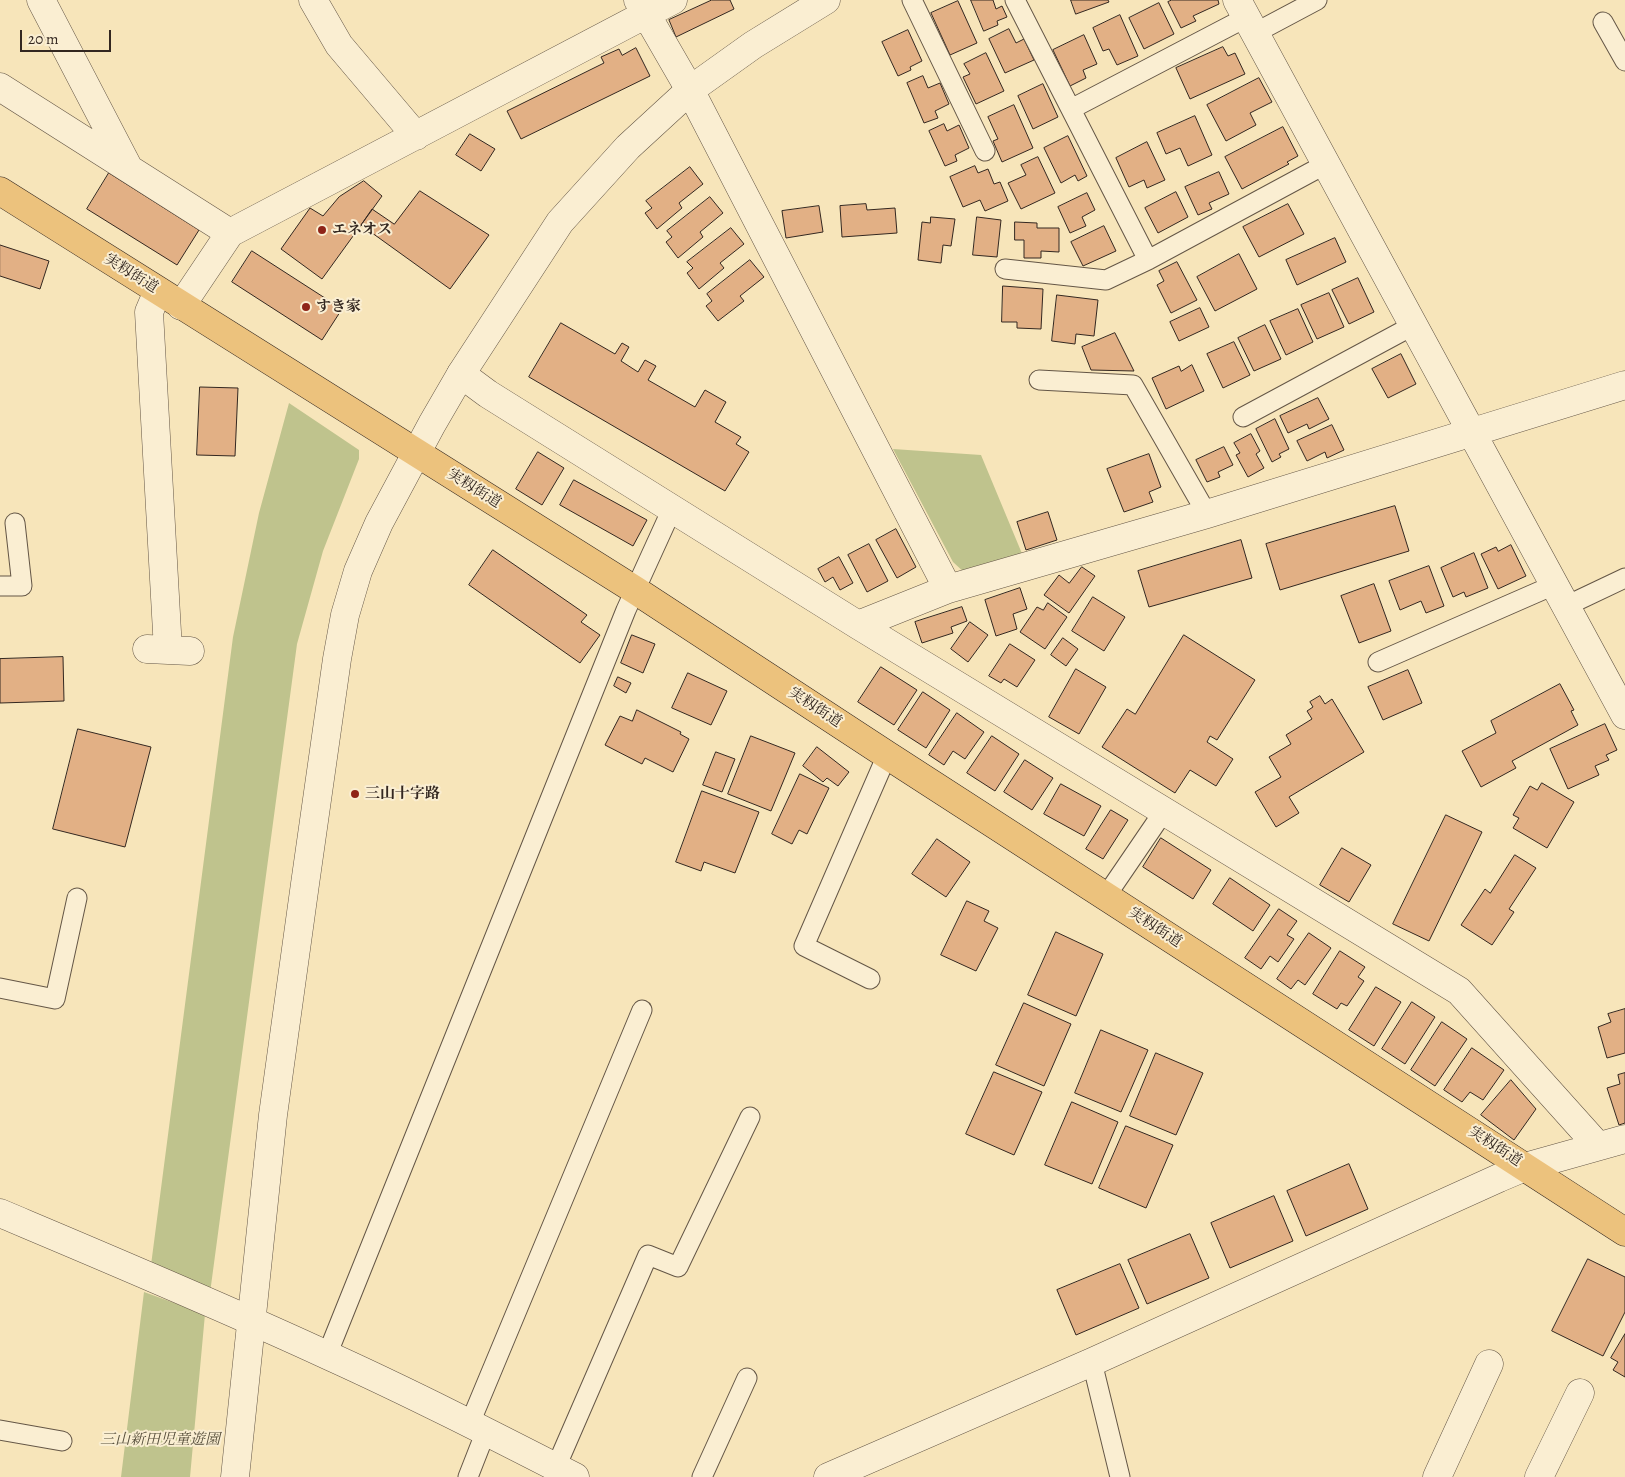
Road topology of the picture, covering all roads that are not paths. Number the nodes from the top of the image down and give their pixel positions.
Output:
1 (41, 0) edge
2 (313, 0) edge
3 (673, 0) edge
4 (826, 0) edge
5 (912, 0) edge
6 (1014, 0) edge
7 (1317, 0) edge
8 (641, 7) edge
9 (1246, 17) edge
10 (1602, 22) dead end
11 (1625, 61) edge
12 (0, 87) edge
13 (690, 90) junction
14 (1071, 108) junction
15 (416, 136) junction
16 (985, 151) dead end
17 (1326, 164) junction
18 (128, 168) junction
19 (0, 191) edge
20 (230, 233) junction
21 (1148, 260) junction
22 (1005, 269) dead end
23 (158, 291) junction
24 (180, 306) junction
25 (1414, 325) junction
26 (461, 374) junction
27 (1040, 380) dead end
28 (1625, 384) edge
29 (1243, 417) dead end
30 (1473, 432) junction
31 (415, 453) junction
32 (672, 509) junction
33 (1206, 514) junction
34 (15, 523) dead end
35 (1625, 578) edge
36 (0, 586) edge
37 (948, 589) junction
38 (635, 590) junction
39 (1560, 596) junction
40 (858, 625) junction
41 (168, 650) dead end
42 (1378, 662) dead end
43 (1625, 715) edge
44 (887, 755) junction
45 (1164, 811) junction
46 (1106, 896) junction
47 (77, 898) dead end
48 (870, 979) dead end
49 (0, 988) edge
50 (642, 1010) dead end
51 (750, 1117) dead end
52 (1625, 1140) edge
53 (1598, 1146) junction
54 (1526, 1167) junction
55 (0, 1213) edge
56 (1625, 1232) edge
57 (251, 1321) junction
58 (327, 1354) junction
59 (1092, 1362) junction
60 (1489, 1364) dead end
61 (746, 1378) dead end
62 (1580, 1393) dead end
63 (478, 1427) junction
64 (0, 1430) edge
65 (62, 1441) dead end
66 (565, 1472) edge
67 (235, 1477) edge
68 (468, 1477) edge
69 (702, 1477) edge
70 (828, 1477) edge
71 (1120, 1477) edge
72 (1437, 1477) edge
73 (1539, 1477) edge

1 - 18 street
2 - 15 street
3 - 8 street
4 - 13 street
5 - 16 lane
6 - 14 lane
7 - 9 lane
8 - 13 street
8 - 15 street
9 - 14 lane
9 - 17 street
10 - 11 lane
12 - 18 street
13 - 26 street
13 - 37 street
14 - 21 lane
15 - 20 street
17 - 21 lane
17 - 25 street
18 - 20 street
19 - 23 main road, 実籾街道
20 - 24 street
21 - 22 lane
23 - 24 main road, 実籾街道
23 - 41 street
24 - 31 main road, 実籾街道
25 - 29 lane
25 - 30 street
26 - 31 street
26 - 32 street
27 - 33 lane
28 - 30 street
30 - 33 street
30 - 39 street
31 - 38 main road, 実籾街道
31 - 57 street
32 - 38 lane
32 - 40 street
33 - 37 street
34 - 36 lane
35 - 39 lane
37 - 40 street
38 - 44 main road, 実籾街道
38 - 58 lane
39 - 42 lane
39 - 43 street
40 - 45 street
44 - 46 main road, 実籾街道
44 - 48 lane
45 - 46 lane
45 - 53 street
46 - 54 main road, 実籾街道
47 - 49 lane
50 - 63 lane
51 - 66 lane
52 - 53 street
53 - 54 street
54 - 56 main road, 実籾街道
54 - 59 street
55 - 57 street
57 - 58 street
57 - 67 street
58 - 63 street
59 - 70 street
59 - 71 lane
60 - 72 street
61 - 69 lane
62 - 73 street
63 - 66 street
63 - 68 lane
64 - 65 lane

